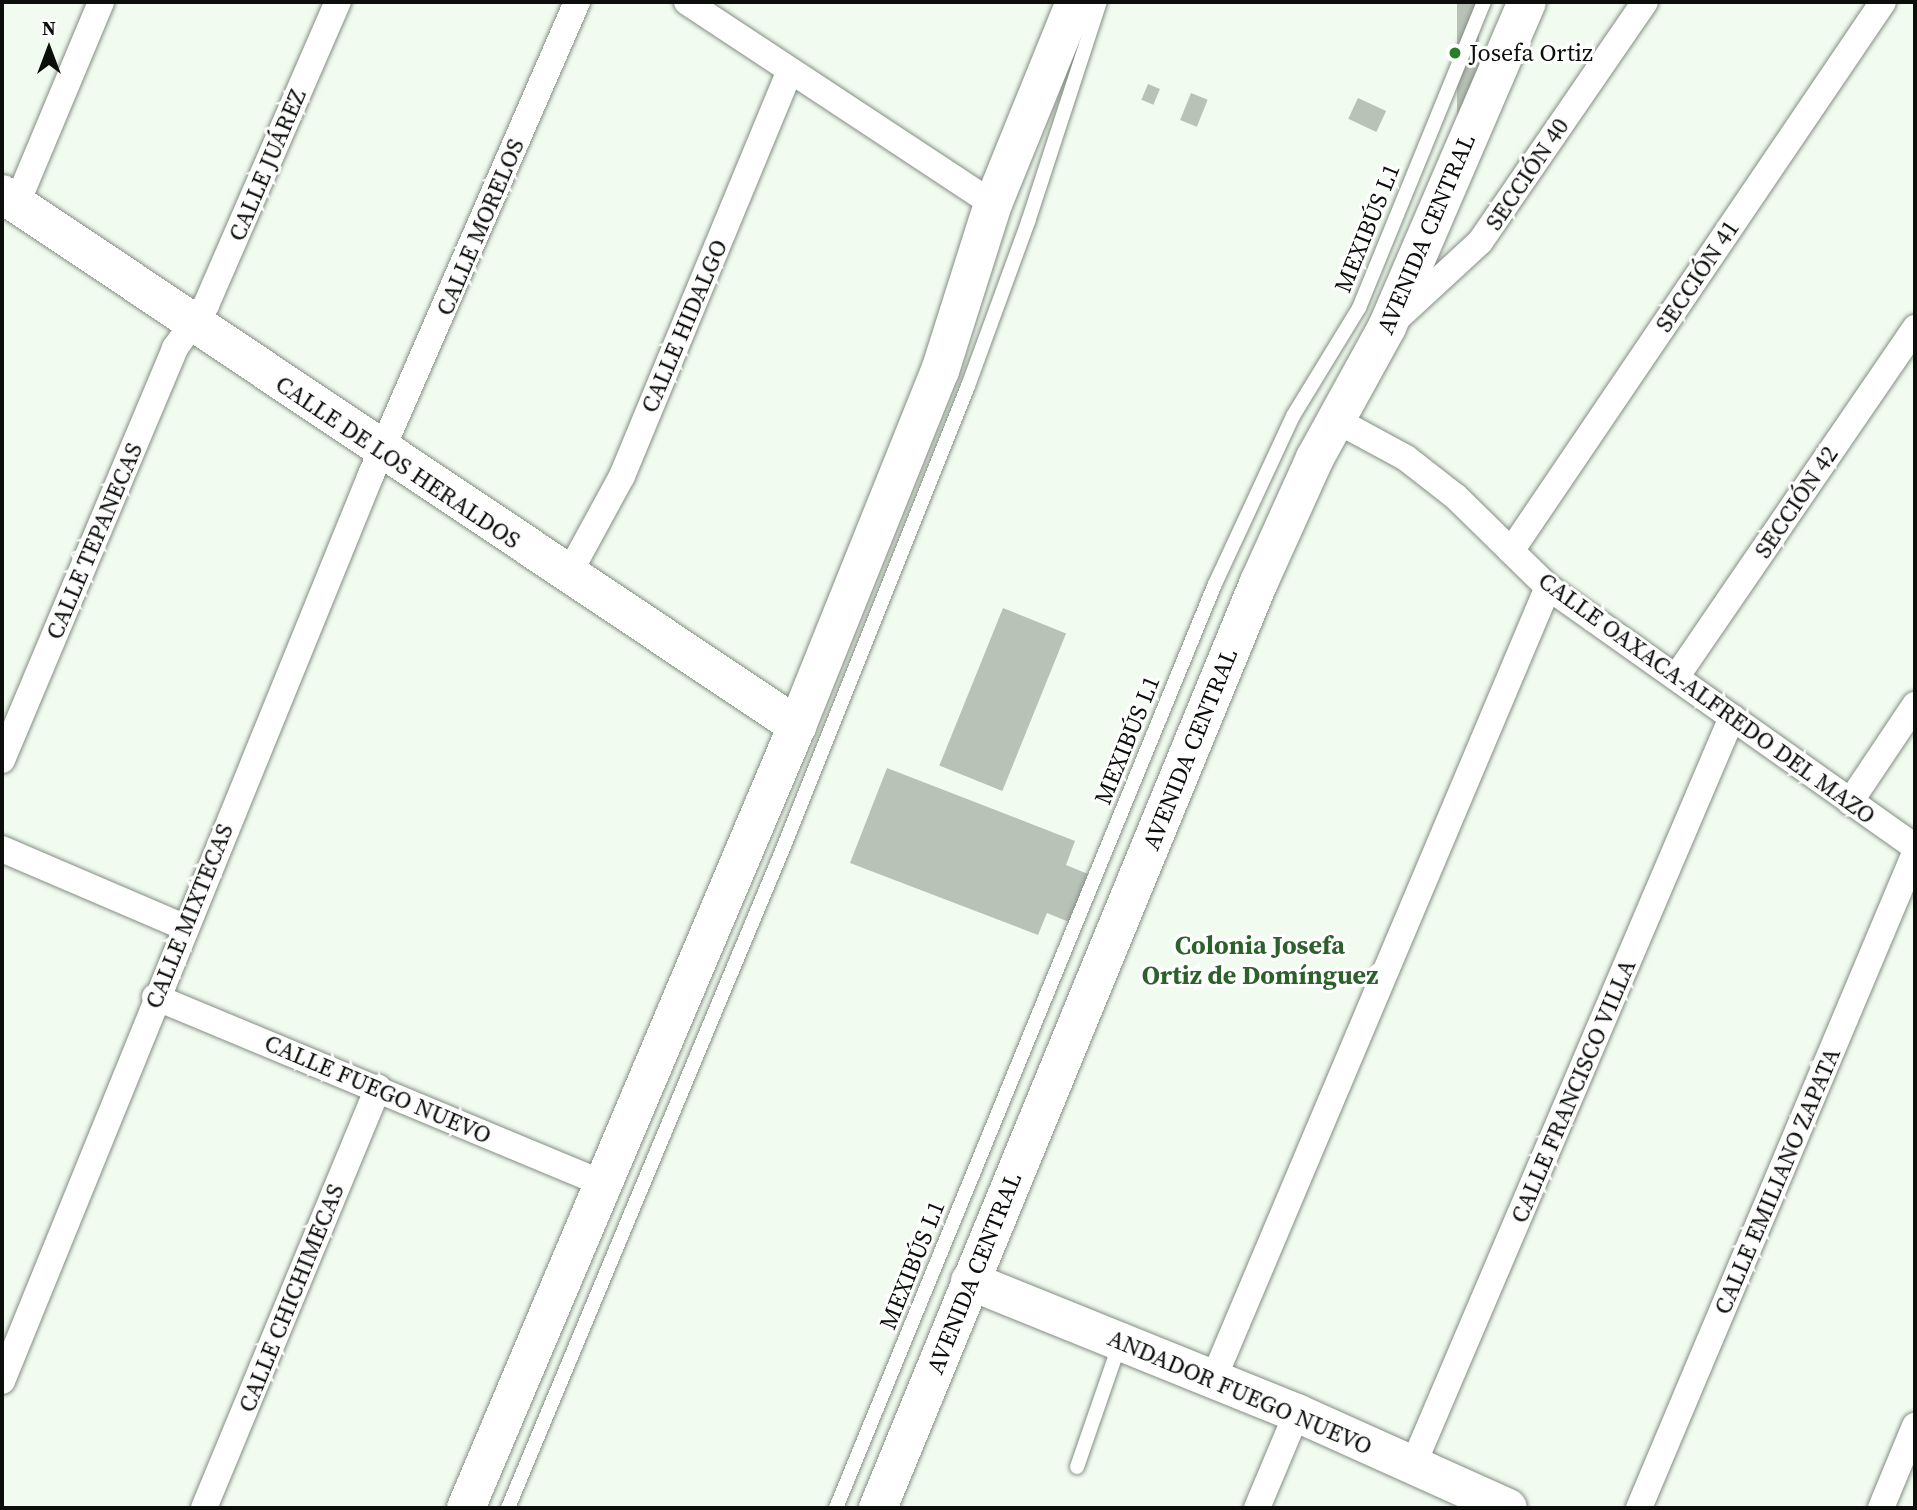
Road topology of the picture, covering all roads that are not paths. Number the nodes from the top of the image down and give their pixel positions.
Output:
1 (101, 2) edge
2 (338, 2) edge
3 (577, 2) edge
4 (687, 2) edge
5 (1075, 2) edge
6 (1100, 2) edge
7 (1484, 2) edge
8 (1527, 2) edge
9 (1645, 2) edge
10 (1883, 2) edge
11 (790, 71) junction
12 (9, 199) edge
13 (993, 204) junction
14 (191, 325) junction
15 (1387, 327) junction
16 (1915, 328) edge
17 (1336, 420) junction
18 (382, 453) junction
19 (1511, 551) junction
20 (568, 576) junction
21 (1548, 587) junction
22 (1677, 676) junction
23 (1915, 705) edge
24 (1732, 717) junction
25 (797, 726) junction
26 (2, 760) edge
27 (1850, 802) junction
28 (1915, 847) edge
29 (2, 849) edge
30 (1915, 853) edge
31 (184, 927) junction
32 (155, 997) junction
33 (378, 1088) junction
34 (600, 1182) junction
35 (970, 1281) junction
36 (1120, 1342) junction
37 (1213, 1380) junction
38 (2, 1381) edge
39 (1297, 1413) junction
40 (1915, 1426) edge
41 (1413, 1465) junction
42 (1077, 1468) dead end
43 (1499, 1507) edge
44 (204, 1508) edge
45 (466, 1508) edge
46 (508, 1508) edge
47 (836, 1508) edge
48 (878, 1508) edge
49 (1257, 1508) edge
50 (1639, 1508) edge
51 (1881, 1508) edge

1 - 12 street
2 - 14 street, CALLE JUÁREZ
3 - 18 street, CALLE MORELOS
4 - 11 street
5 - 13 main road
6 - 46 lane
7 - 47 lane, MEXIBÚS L1
8 - 15 main road, AVENIDA CENTRAL
9 - 15 street, SECCIÓN 40
10 - 19 street, SECCIÓN 41
11 - 13 street
11 - 20 street, CALLE HIDALGO
12 - 14 main road, CALLE DE LOS HERALDOS
13 - 25 main road
14 - 18 main road, CALLE DE LOS HERALDOS
14 - 26 street, CALLE TEPANECAS
15 - 17 main road, AVENIDA CENTRAL
16 - 22 street, SECCIÓN 42
17 - 19 street, CALLE OAXACA-ALFREDO DEL MAZO
17 - 35 main road, AVENIDA CENTRAL
18 - 20 main road, CALLE DE LOS HERALDOS
18 - 31 street, CALLE MIXTECAS
19 - 21 street, CALLE OAXACA-ALFREDO DEL MAZO
20 - 25 main road, CALLE DE LOS HERALDOS
21 - 22 street, CALLE OAXACA-ALFREDO DEL MAZO
21 - 37 street
22 - 24 street, CALLE OAXACA-ALFREDO DEL MAZO
23 - 27 street
24 - 27 street, CALLE OAXACA-ALFREDO DEL MAZO
24 - 41 street, CALLE FRANCISCO VILLA
25 - 34 main road
27 - 28 street, CALLE OAXACA-ALFREDO DEL MAZO
29 - 31 street
30 - 50 street, CALLE EMILIANO ZAPATA
31 - 32 street, CALLE MIXTECAS
32 - 33 street, CALLE FUEGO NUEVO
32 - 38 street, CALLE MIXTECAS
33 - 34 street, CALLE FUEGO NUEVO
33 - 44 street, CALLE CHICHIMECAS
34 - 45 main road
35 - 36 main road, ANDADOR FUEGO NUEVO
35 - 48 main road, AVENIDA CENTRAL
36 - 37 main road, ANDADOR FUEGO NUEVO
36 - 42 lane
37 - 39 main road, ANDADOR FUEGO NUEVO
39 - 41 main road, ANDADOR FUEGO NUEVO
39 - 49 street
40 - 51 street
41 - 43 main road, ANDADOR FUEGO NUEVO

